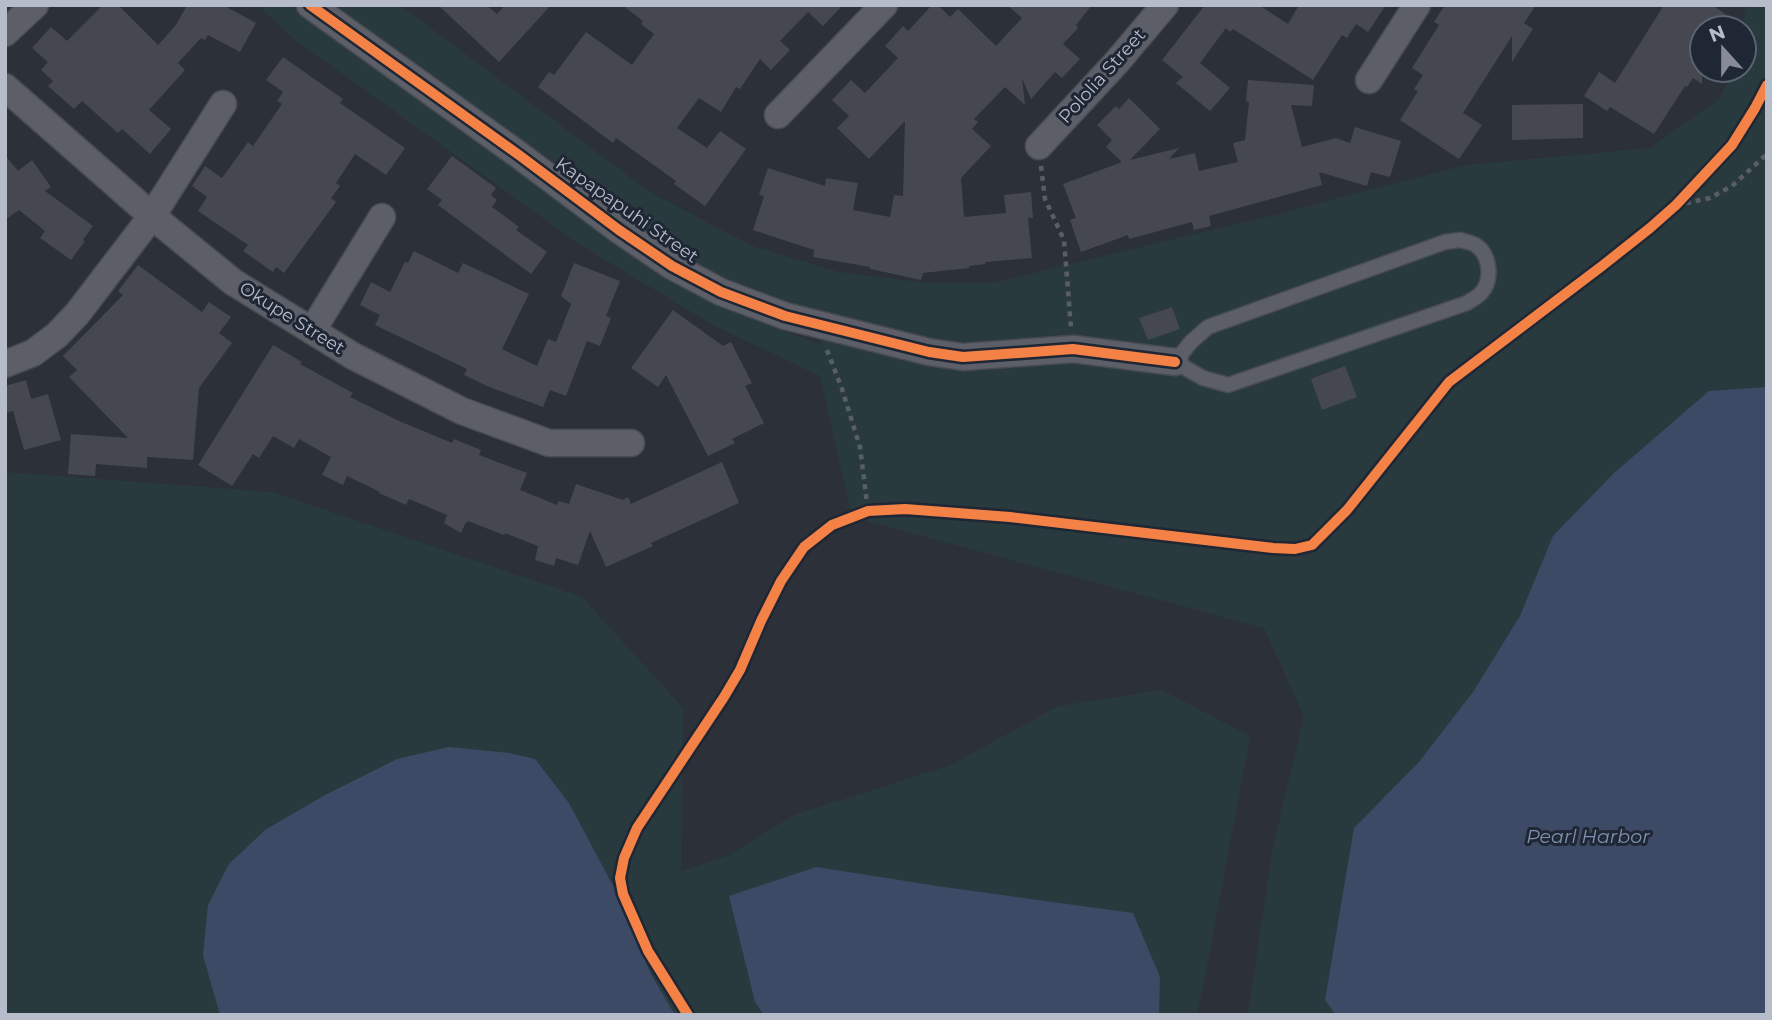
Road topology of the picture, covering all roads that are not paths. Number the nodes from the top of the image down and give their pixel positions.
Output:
1 (35, 5) edge
2 (310, 5) edge
3 (884, 5) edge
4 (1165, 5) edge
5 (1417, 5) edge
6 (5, 33) edge
7 (1369, 80) dead end
8 (5, 87) edge
9 (223, 104) dead end
10 (778, 116) dead end
11 (1039, 146) road end
12 (152, 216) junction
13 (382, 217) dead end
14 (312, 331) junction
15 (1175, 362) junction
16 (5, 364) edge
17 (631, 443) dead end

1 - 6 street
2 - 15 street, Kapapapuhi Street
3 - 10 street
4 - 11 street, Pololia Street
5 - 7 street
8 - 12 street, Okupe Street
9 - 12 street
12 - 14 street, Okupe Street
12 - 16 street
13 - 14 street
14 - 17 street, Okupe Street
15 - 15 lane

